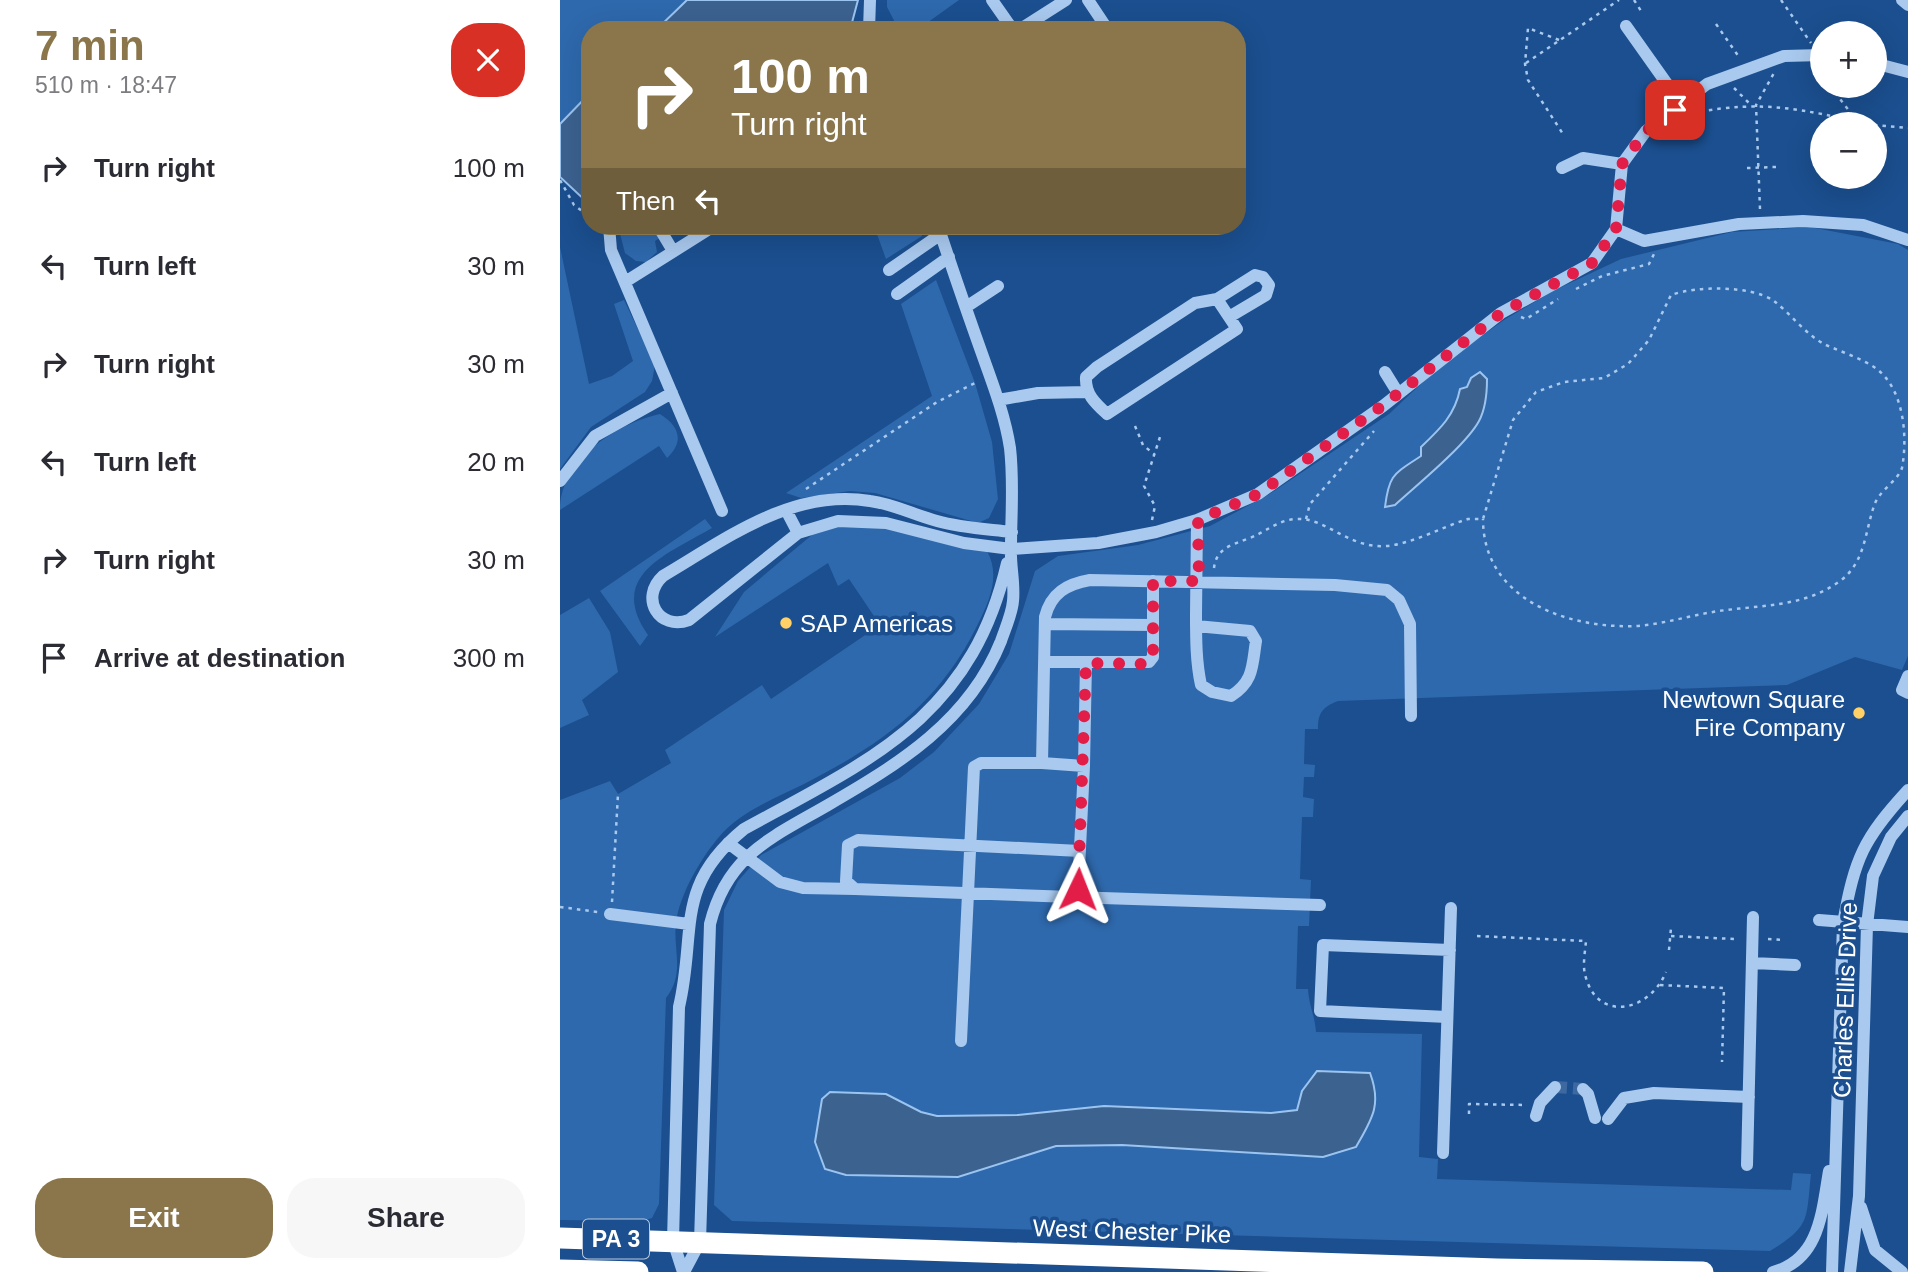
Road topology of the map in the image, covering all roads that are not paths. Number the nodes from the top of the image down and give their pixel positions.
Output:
1 (870, 0) edge
2 (1066, 0) edge
3 (1087, 0) edge
4 (1902, 0) edge
5 (987, 1) edge
6 (1908, 5) edge
7 (869, 21) edge
8 (1005, 21) edge
9 (1033, 21) edge
10 (1098, 21) edge
11 (1626, 26) dead end
12 (1810, 55) edge
13 (1887, 66) edge
14 (1908, 72) edge
15 (1682, 110) junction
16 (1622, 164) junction
17 (1562, 168) dead end
18 (1616, 229) junction
19 (609, 235) edge
20 (663, 235) edge
21 (699, 235) edge
22 (931, 235) edge
23 (941, 235) edge
24 (1908, 240) edge
25 (673, 251) junction
26 (949, 257) junction
27 (889, 271) dead end
28 (625, 282) junction
29 (998, 286) dead end
30 (897, 294) dead end
31 (1217, 299) junction
32 (966, 307) junction
33 (1229, 317) junction
34 (1385, 372) dead end
35 (1088, 392) junction
36 (672, 393) junction
37 (1393, 397) junction
38 (998, 400) junction
39 (560, 481) edge
40 (722, 510) dead end
41 (786, 510) junction
42 (1198, 520) junction
43 (1012, 532) junction
44 (798, 533) junction
45 (1011, 549) junction
46 (1153, 581) junction
47 (1205, 582) junction
48 (1045, 624) junction
49 (1153, 625) junction
50 (1196, 626) junction
51 (1046, 662) junction
52 (1086, 663) junction
53 (1908, 676) edge
54 (1908, 694) edge
55 (1411, 716) dead end
56 (1042, 763) junction
57 (1084, 766) junction
58 (1908, 790) edge
59 (1908, 816) edge
60 (728, 842) junction
61 (969, 847) junction
62 (1080, 851) junction
63 (745, 856) junction
64 (855, 889) junction
65 (967, 893) junction
66 (1071, 897) junction
67 (1321, 905) dead end
68 (1451, 908) dead end
69 (610, 914) road end
70 (1753, 917) dead end
71 (1819, 919) dead end
72 (1843, 923) junction
73 (689, 924) junction
74 (1867, 925) junction
75 (1908, 927) edge
76 (1450, 950) junction
77 (1752, 963) junction
78 (1796, 965) dead end
79 (1447, 1017) junction
80 (961, 1041) dead end
81 (1555, 1087) dead end
82 (1583, 1088) dead end
83 (1749, 1097) junction
84 (1534, 1111) road end
85 (1837, 1130) junction
86 (1443, 1153) dead end
87 (1747, 1166) dead end
88 (1859, 1196) junction
89 (560, 1238) edge
90 (673, 1241) junction
91 (700, 1242) junction
92 (560, 1270) edge
93 (1497, 1270) edge
94 (638, 1272) edge
95 (683, 1272) edge
96 (1703, 1272) edge
97 (1773, 1272) edge
98 (1832, 1272) edge
99 (1850, 1272) edge
100 (1902, 1272) edge

1 - 7 street
2 - 9 street
3 - 10 street
4 - 6 street
5 - 8 street
11 - 15 street
12 - 15 street
13 - 14 street
15 - 16 street
16 - 17 street
16 - 18 street
18 - 24 street
18 - 37 street
19 - 28 street
20 - 25 street
21 - 25 street
22 - 27 street
23 - 26 street
25 - 28 street
26 - 30 street
26 - 32 street
28 - 36 street
29 - 32 street
31 - 33 street
31 - 33 street
31 - 35 street
32 - 38 street
33 - 35 street
34 - 37 street
35 - 38 street
36 - 39 street
36 - 40 street
37 - 42 street
38 - 43 street
41 - 43 street
41 - 44 street
41 - 44 street
42 - 45 street
42 - 47 street
43 - 45 street
44 - 45 street
45 - 60 street
45 - 63 street
46 - 47 street
46 - 48 street
46 - 49 street
47 - 50 street
47 - 55 street
48 - 49 street
48 - 51 street
49 - 52 street
50 - 50 street
51 - 52 street
51 - 56 street
52 - 57 street
53 - 54 street
56 - 57 street
56 - 61 street
57 - 62 street
58 - 72 street, Charles Ellis Drive
59 - 74 street, Charles Ellis Drive
60 - 63 street
60 - 73 street
61 - 62 street
61 - 64 street
61 - 65 street
62 - 66 street
63 - 64 street
63 - 91 street
64 - 65 street
65 - 66 street
65 - 80 street
66 - 67 street
68 - 76 street
69 - 73 street
70 - 77 street
71 - 72 street
72 - 74 street
72 - 85 street, Charles Ellis Drive
73 - 90 street
74 - 75 street
74 - 88 street, Charles Ellis Drive
76 - 79 street
76 - 79 street
77 - 78 street
77 - 83 street
79 - 86 street
81 - 84 street
82 - 83 street
83 - 87 street
85 - 97 street, Charles Ellis Drive
85 - 98 street, Charles Ellis Drive
88 - 99 street, Charles Ellis Drive
88 - 100 street, Charles Ellis Drive
89 - 90 highway, West Chester Pike / PA 3
90 - 91 highway, West Chester Pike / PA 3
90 - 95 street
91 - 93 highway, West Chester Pike / PA 3
91 - 95 street
92 - 94 highway, PA 3
93 - 96 highway, West Chester Pike / PA 3

